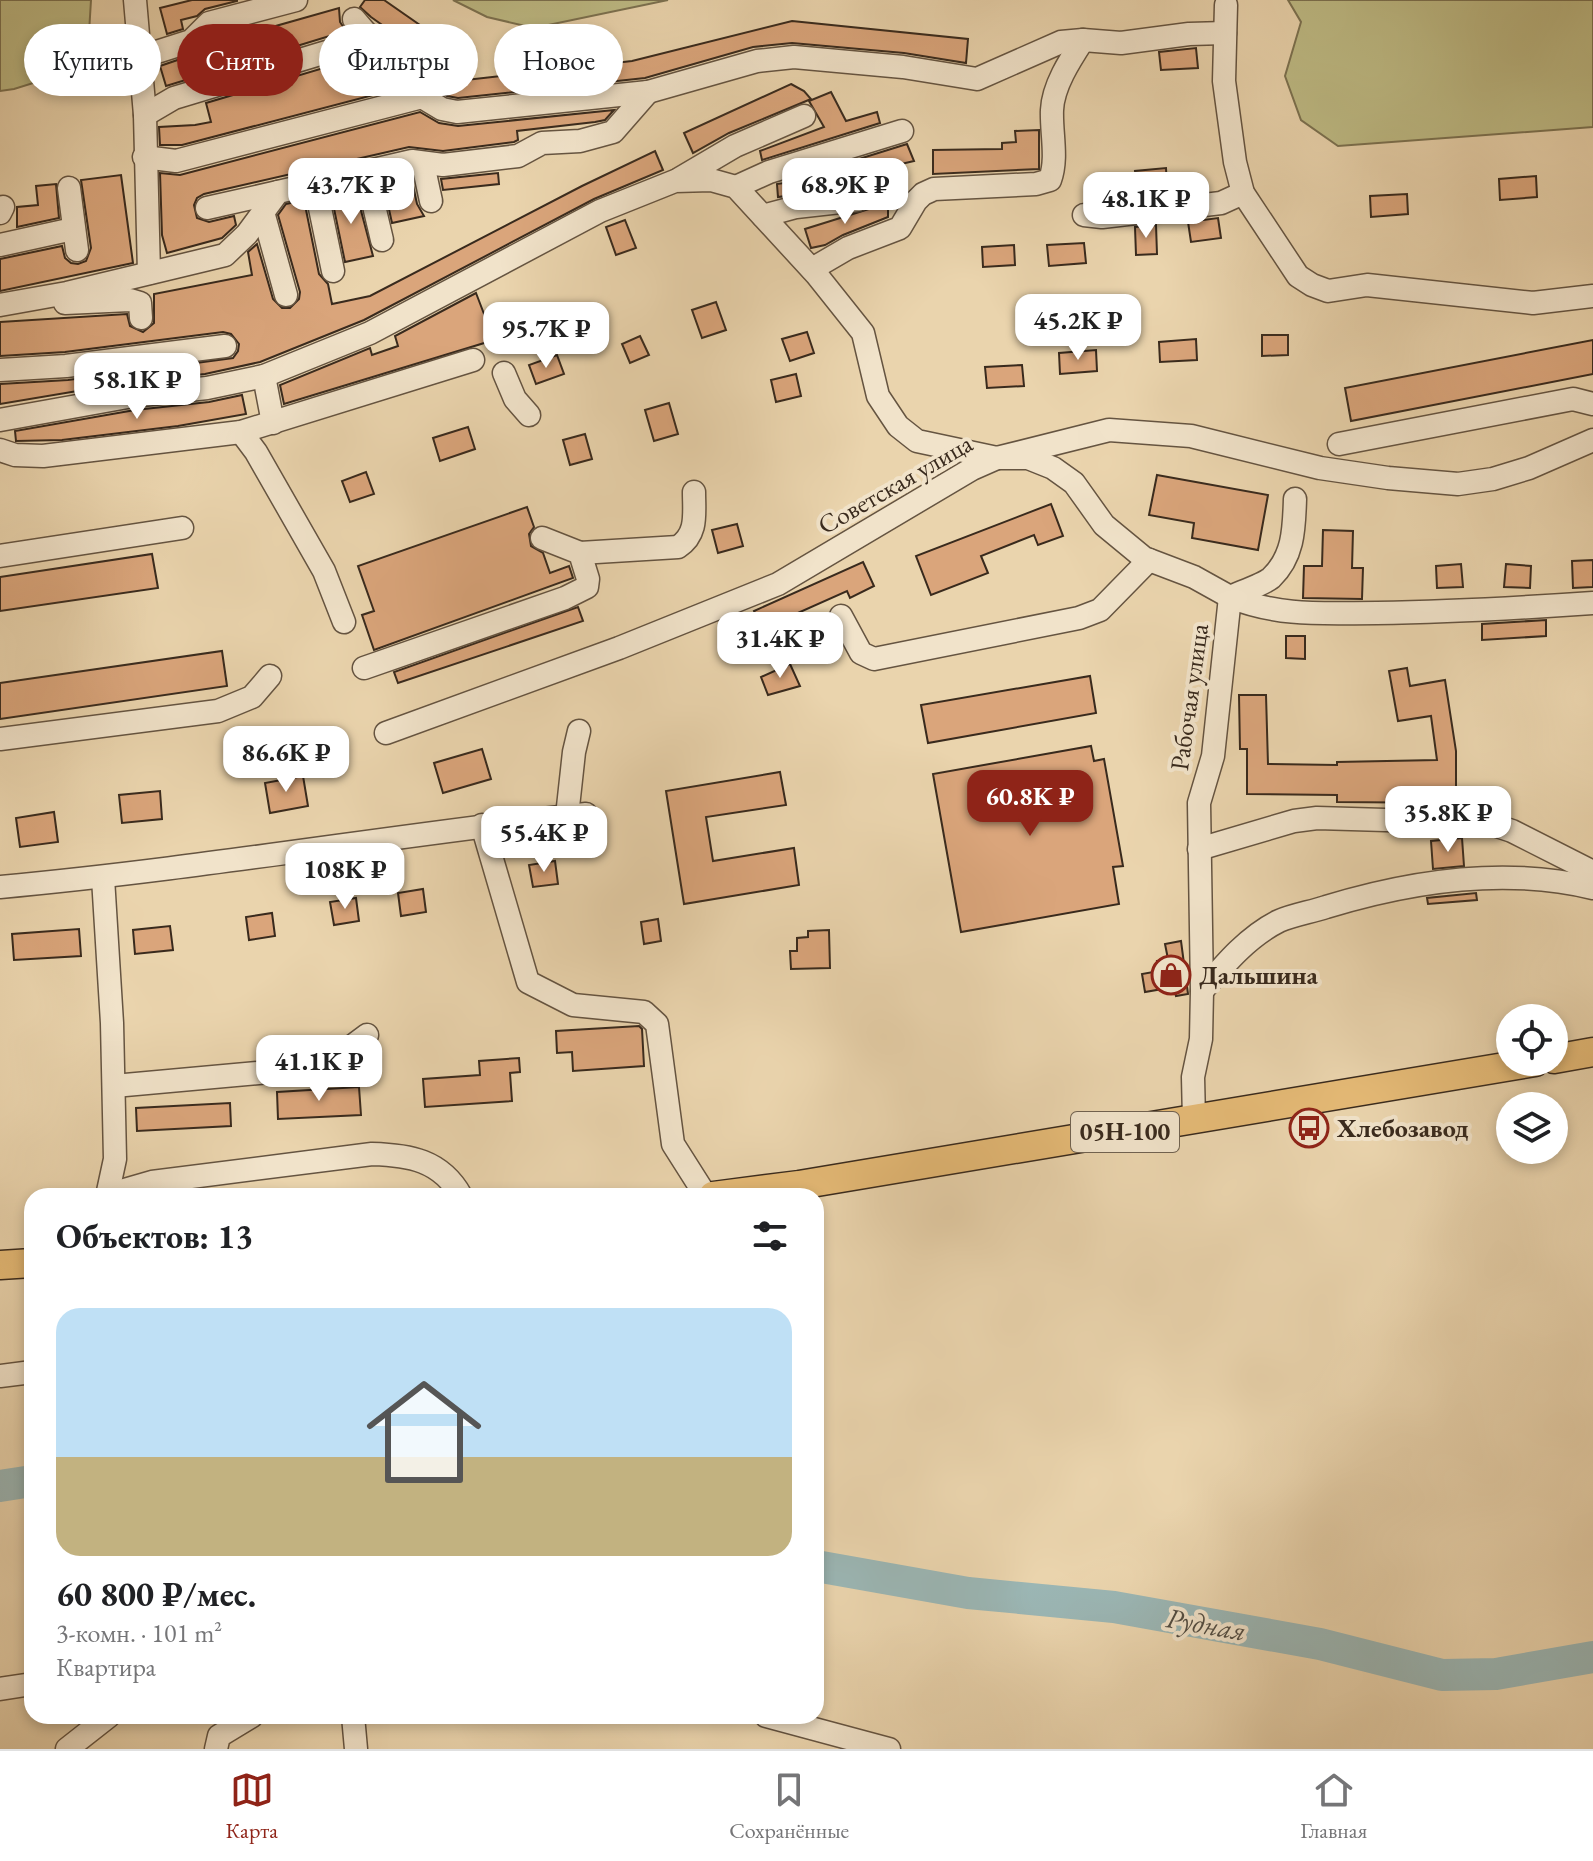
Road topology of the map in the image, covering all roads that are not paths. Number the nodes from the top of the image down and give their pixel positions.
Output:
1 (135, 0) edge
2 (296, 0) edge
3 (1226, 5) dead end
4 (138, 24) edge
5 (1225, 33) junction
6 (1083, 40) junction
7 (161, 51) edge
8 (319, 54) edge
9 (648, 92) junction
10 (144, 96) edge
11 (145, 115) junction
12 (804, 116) dead end
13 (902, 131) dead end
14 (144, 157) junction
15 (423, 164) junction
16 (366, 172) junction
17 (675, 181) junction
18 (315, 184) junction
19 (736, 187) junction
20 (69, 188) dead end
21 (278, 192) junction
22 (1243, 193) junction
23 (858, 200) dead end
24 (431, 201) dead end
25 (207, 208) dead end
26 (263, 212) junction
27 (1084, 215) dead end
28 (763, 216) junction
29 (382, 240) dead end
30 (0, 245) edge
31 (812, 269) junction
32 (333, 271) dead end
33 (149, 273) junction
34 (286, 295) dead end
35 (1593, 296) edge
36 (0, 306) edge
37 (141, 318) dead end
38 (225, 346) dead end
39 (473, 360) dead end
40 (0, 370) edge
41 (504, 373) dead end
42 (264, 376) junction
43 (1593, 404) edge
44 (529, 415) dead end
45 (0, 420) edge
46 (273, 423) junction
47 (241, 432) junction
48 (1593, 440) edge
49 (1339, 444) dead end
50 (0, 450) edge
51 (997, 458) junction
52 (694, 492) dead end
53 (1295, 499) dead end
54 (182, 528) dead end
55 (542, 538) dead end
56 (580, 553) junction
57 (0, 556) edge
58 (1149, 560) junction
59 (1230, 597) junction
60 (1593, 603) edge
61 (841, 616) dead end
62 (344, 622) dead end
63 (364, 668) dead end
64 (270, 676) dead end
65 (579, 731) dead end
66 (386, 733) dead end
67 (0, 739) edge
68 (482, 825) junction
69 (1199, 849) junction
70 (1593, 872) edge
71 (103, 878) junction
72 (0, 887) edge
73 (1593, 888) edge
74 (1202, 991) junction
75 (367, 1035) dead end
76 (1593, 1052) edge
77 (1568, 1056) edge
78 (1496, 1069) edge
79 (114, 1086) junction
80 (1194, 1120) junction
81 (109, 1188) edge
82 (131, 1188) edge
83 (456, 1188) edge
84 (701, 1188) edge
85 (776, 1188) edge
86 (24, 1264) edge
87 (0, 1265) edge
88 (24, 1373) edge
89 (0, 1376) edge
90 (24, 1685) edge
91 (0, 1689) edge
92 (100, 1724) edge
93 (108, 1724) edge
94 (239, 1724) edge
95 (354, 1724) edge
96 (793, 1724) edge
97 (67, 1749) edge
98 (97, 1749) edge
99 (216, 1749) edge
100 (356, 1749) edge
101 (889, 1749) edge

1 - 4 street
2 - 7 street
3 - 5 street
5 - 6 street
5 - 22 street
6 - 9 street
6 - 31 street
8 - 11 street
9 - 14 street
9 - 15 street
10 - 11 street
11 - 14 street
12 - 17 street
13 - 19 street
14 - 33 street
15 - 16 street
15 - 24 street
16 - 18 street
16 - 29 street
17 - 19 street
17 - 42 street
18 - 21 street
18 - 32 street
19 - 28 street
20 - 30 street
21 - 25 street
21 - 26 street
22 - 27 street
22 - 35 street
23 - 28 street
26 - 33 street
26 - 34 street
28 - 31 street
31 - 51 street
33 - 36 street
36 - 37 street
38 - 40 street
39 - 46 street
41 - 44 street
42 - 45 street
42 - 46 street
43 - 49 street
46 - 47 street
47 - 50 street
47 - 62 street
48 - 51 street, Советская улица
51 - 58 street
51 - 66 street, Советская улица
52 - 56 street
53 - 59 street
54 - 57 street
55 - 56 street
56 - 63 street
58 - 59 street
58 - 61 street
59 - 60 street, Рабочая улица
59 - 69 street, Рабочая улица
64 - 67 street
65 - 68 street
68 - 71 street
68 - 84 street
69 - 70 street
69 - 74 street, Рабочая улица
71 - 72 street
71 - 79 street
73 - 74 street
74 - 80 street, Рабочая улица
75 - 79 street
76 - 77 main road
78 - 80 main road, 05Н-100
79 - 81 street
80 - 85 main road, 05Н-100
82 - 83 street
86 - 87 main road
88 - 89 street
90 - 91 street
92 - 97 street
93 - 98 street
94 - 99 street
95 - 100 street
96 - 101 street

